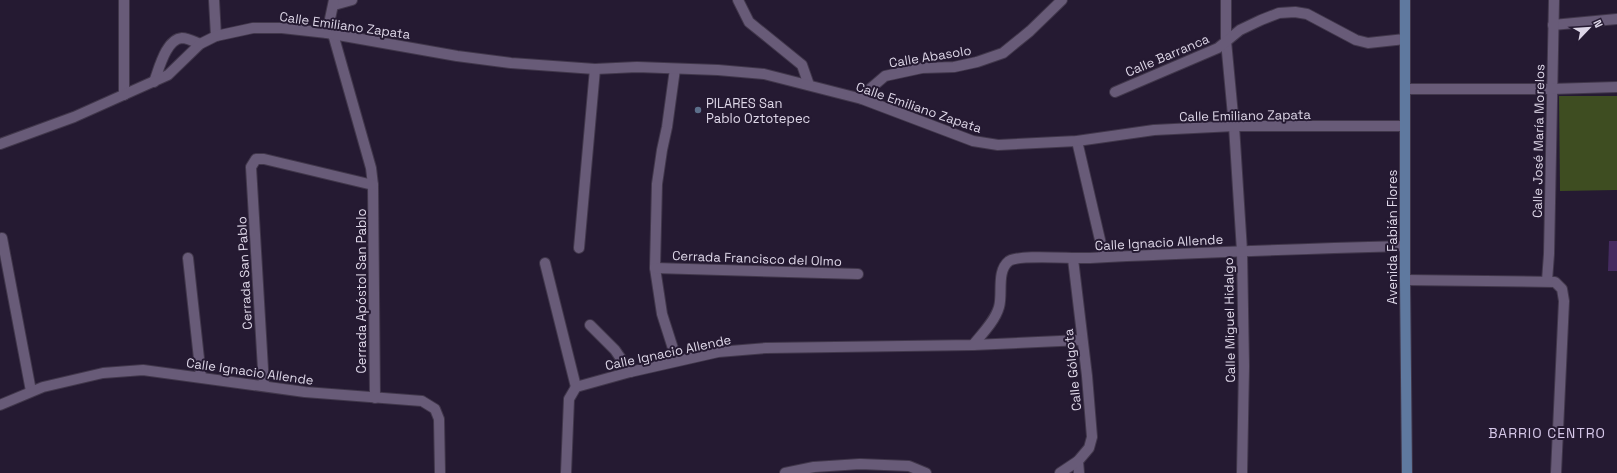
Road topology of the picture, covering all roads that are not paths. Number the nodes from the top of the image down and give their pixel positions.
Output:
1 (124, 0) edge
2 (214, 0) edge
3 (352, 0) edge
4 (738, 0) edge
5 (1062, 0) edge
6 (1226, 0) edge
7 (1406, 0) edge
8 (1554, 0) edge
9 (334, 2) edge
10 (1617, 20) edge
11 (1553, 25) junction
12 (330, 34) junction
13 (216, 36) junction
14 (1405, 39) junction
15 (1226, 41) junction
16 (200, 44) junction
17 (595, 68) junction
18 (675, 69) junction
19 (154, 82) junction
20 (809, 85) junction
21 (1617, 86) edge
22 (1405, 89) junction
23 (1551, 89) junction
24 (1116, 92) dead end
25 (124, 95) junction
26 (862, 99) junction
27 (1234, 126) junction
28 (1405, 126) junction
29 (1077, 141) junction
30 (0, 144) edge
31 (373, 185) junction
32 (2, 238) dead end
33 (1405, 246) junction
34 (579, 248) dead end
35 (1242, 251) junction
36 (1104, 257) junction
37 (188, 258) dead end
38 (1073, 259) junction
39 (545, 263) dead end
40 (655, 268) junction
41 (858, 274) dead end
42 (1405, 280) junction
43 (1546, 282) junction
44 (590, 325) dead end
45 (1082, 340) junction
46 (973, 345) junction
47 (678, 361) junction
48 (630, 372) junction
49 (201, 377) junction
50 (264, 386) junction
51 (576, 387) junction
52 (31, 391) junction
53 (375, 398) junction
54 (0, 406) edge
55 (1078, 461) junction
56 (814, 470) edge
57 (440, 473) edge
58 (566, 473) edge
59 (785, 473) edge
60 (926, 473) edge
61 (1060, 473) edge
62 (1079, 473) edge
63 (1242, 473) edge
64 (1407, 473) edge
65 (1556, 473) edge

1 - 25 street
2 - 13 street
3 - 9 street
4 - 20 street
5 - 26 street, Calle Abasolo
6 - 15 street, Calle Miguel Hidalgo
7 - 14 main road, Avenida Fabián Flores
8 - 11 street, Calle José María Morelos
9 - 12 street
10 - 11 street
11 - 23 street, Calle José María Morelos
12 - 13 street, Calle Emiliano Zapata
12 - 17 street, Calle Emiliano Zapata
12 - 31 street, Cerrada Apóstol San Pablo
13 - 16 street, Calle Emiliano Zapata
14 - 15 street, Calle Barranca
14 - 22 main road, Avenida Fabián Flores
15 - 24 street, Calle Barranca
15 - 27 street, Calle Miguel Hidalgo
16 - 19 street, Calle Emiliano Zapata
16 - 19 street
17 - 18 street, Calle Emiliano Zapata
17 - 34 street
18 - 20 street, Calle Emiliano Zapata
18 - 40 street
19 - 25 street, Calle Emiliano Zapata
20 - 26 street, Calle Emiliano Zapata
21 - 23 street
22 - 23 street
22 - 28 main road, Avenida Fabián Flores
23 - 43 street, Calle José María Morelos
25 - 30 street, Calle Emiliano Zapata
26 - 29 street, Calle Emiliano Zapata
27 - 28 street, Calle Emiliano Zapata
27 - 29 street, Calle Emiliano Zapata
27 - 35 street, Calle Miguel Hidalgo
28 - 33 main road, Avenida Fabián Flores
29 - 36 street
31 - 50 street, Cerrada San Pablo
31 - 53 street, Cerrada Apóstol San Pablo
32 - 52 street
33 - 35 street, Calle Ignacio Allende
33 - 42 main road, Avenida Fabián Flores
35 - 36 street, Calle Ignacio Allende
35 - 63 street, Calle Miguel Hidalgo
36 - 38 street, Calle Ignacio Allende
37 - 49 street
38 - 45 street, Calle Gólgota
38 - 46 street, Calle Ignacio Allende
39 - 51 street
40 - 41 street, Cerrada Francisco del Olmo
40 - 47 street
42 - 43 street
42 - 64 main road, Avenida Fabián Flores
43 - 65 street
44 - 48 street
45 - 46 street, Calle Ignacio Allende
45 - 55 street, Calle Gólgota
46 - 47 street, Calle Ignacio Allende
47 - 48 street, Calle Ignacio Allende
48 - 51 street, Calle Ignacio Allende
49 - 50 street, Calle Ignacio Allende
49 - 52 street, Calle Ignacio Allende
50 - 53 street, Calle Ignacio Allende
51 - 58 street
52 - 54 street, Calle Ignacio Allende
53 - 57 street, Calle Ignacio Allende
55 - 61 street, Calle Gólgota
55 - 62 street
56 - 59 street
56 - 60 street

